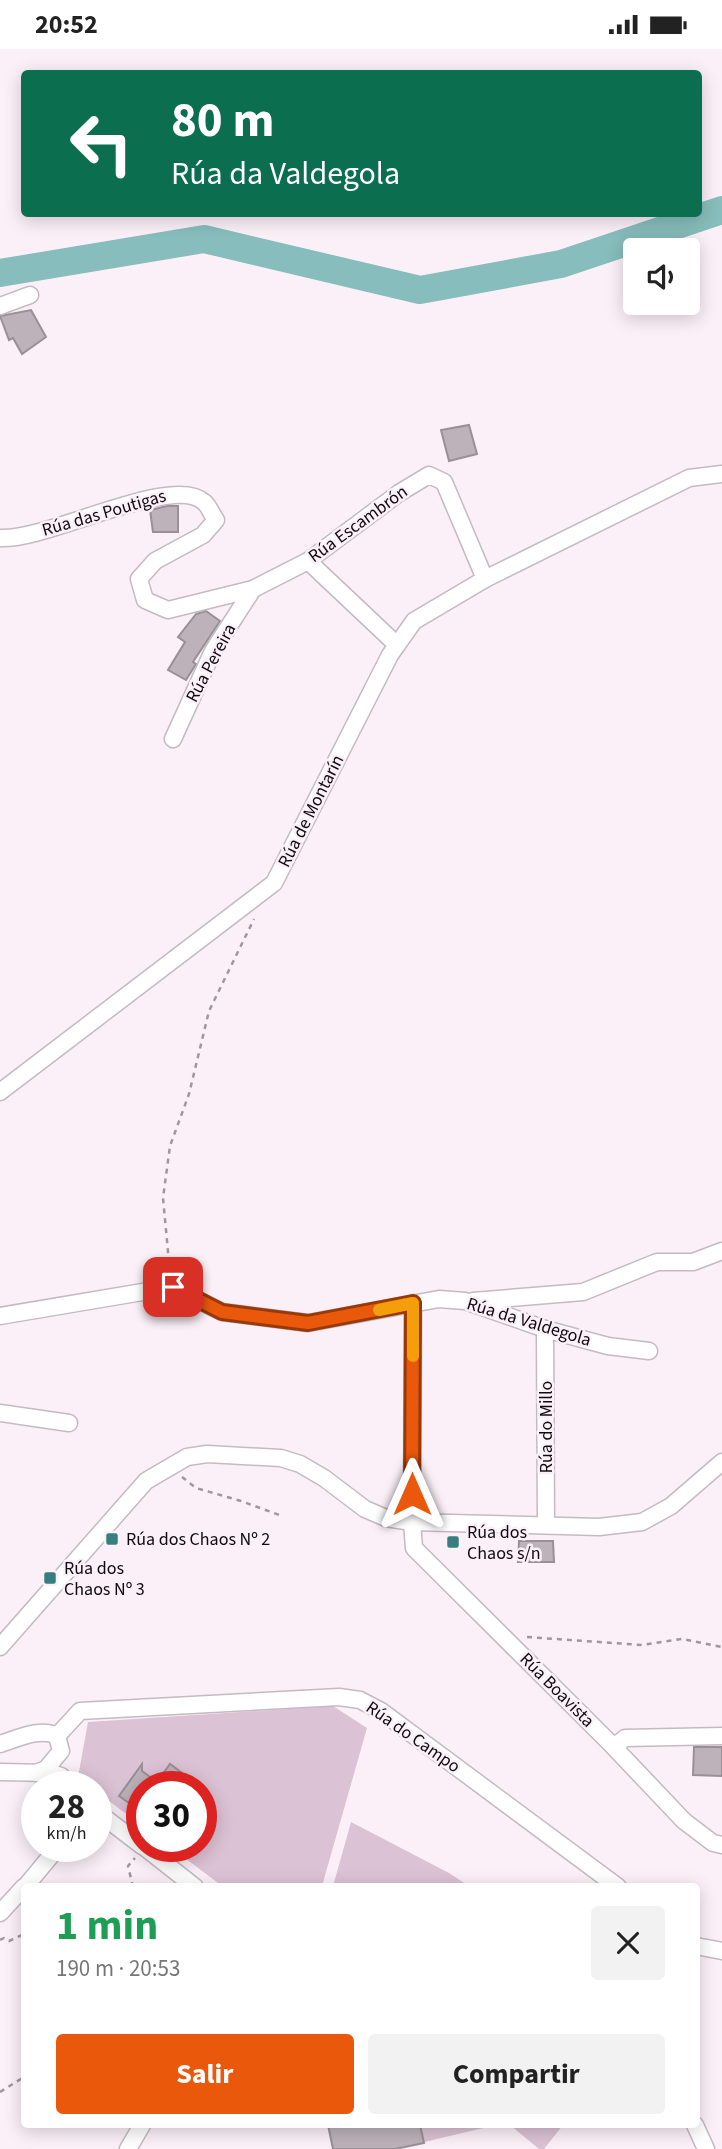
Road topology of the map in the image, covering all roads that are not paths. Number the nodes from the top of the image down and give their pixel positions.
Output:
1 (30, 295) dead end
2 (0, 306) edge
3 (722, 474) edge
4 (0, 538) edge
5 (308, 561) junction
6 (485, 579) junction
7 (253, 589) junction
8 (397, 645) junction
9 (173, 739) dead end
10 (0, 1092) edge
11 (722, 1251) edge
12 (466, 1301) junction
13 (413, 1303) junction
14 (0, 1316) edge
15 (545, 1329) junction
16 (649, 1351) dead end
17 (0, 1413) edge
18 (69, 1423) dead end
19 (722, 1462) edge
20 (412, 1522) junction
21 (546, 1525) junction
22 (0, 1647) edge
23 (722, 1736) edge
24 (59, 1743) junction
25 (0, 1744) edge
26 (614, 1747) junction
27 (42, 1771) edge
28 (66, 1771) edge
29 (0, 1772) edge
30 (21, 1774) edge
31 (722, 1845) edge
32 (46, 1862) edge
33 (163, 1862) edge
34 (28, 1883) edge
35 (190, 1883) edge
36 (613, 1883) edge
37 (21, 1891) edge
38 (0, 1913) edge
39 (700, 1946) edge
40 (722, 1951) edge
41 (140, 2128) edge
42 (696, 2128) edge
43 (722, 2144) edge
44 (128, 2149) edge
45 (706, 2149) edge

1 - 2 street
3 - 6 street, Rúa de Montarín
4 - 7 street, Rúa das Poutigas
5 - 6 street, Rúa Escambrón
5 - 7 street, Rúa Escambrón
5 - 8 street
6 - 8 street, Rúa de Montarín
7 - 9 street, Rúa Pereira
8 - 10 street, Rúa de Montarín
11 - 12 street
12 - 13 street, Rúa da Valdegola
12 - 15 street, Rúa da Valdegola
13 - 14 street, Rúa da Valdegola
13 - 20 street, Rúa Boavista
15 - 16 street, Rúa da Valdegola
15 - 21 street, Rúa do Millo
17 - 18 street
19 - 21 street
20 - 21 street
20 - 22 street
20 - 26 street, Rúa Boavista
23 - 26 street
24 - 25 street
24 - 27 street, Rúa do Campo
24 - 28 street
24 - 36 street, Rúa do Campo
26 - 31 street, Rúa Boavista
29 - 30 street
32 - 34 street
33 - 35 street
37 - 38 street
39 - 40 street
41 - 44 street
42 - 45 street
43 - 45 street

